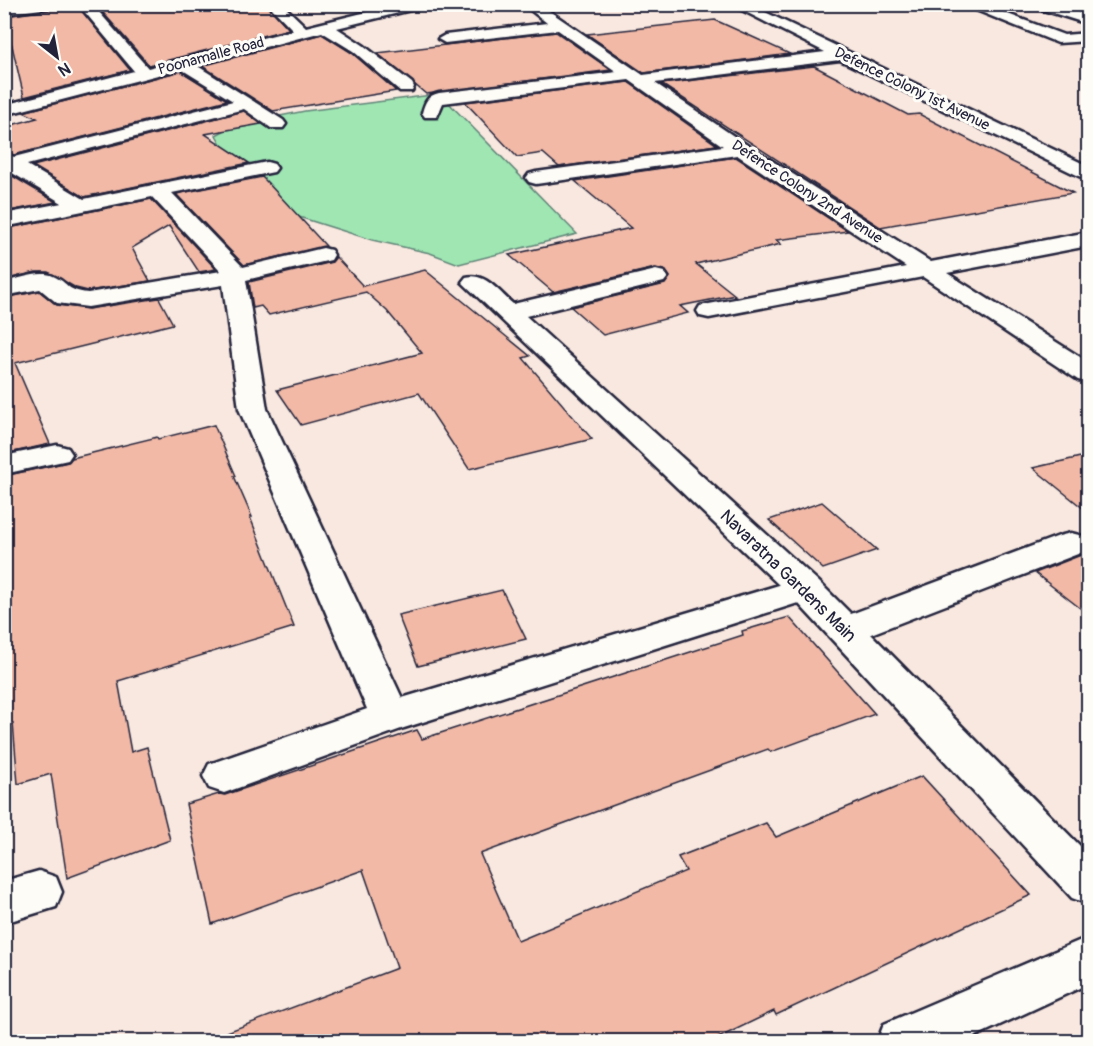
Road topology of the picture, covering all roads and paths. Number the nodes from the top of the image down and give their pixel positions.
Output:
1 (49, 4) edge
2 (84, 4) edge
3 (274, 4) edge
4 (418, 4) edge
5 (529, 4) edge
6 (736, 4) edge
7 (967, 4) edge
8 (1044, 5) edge
9 (4, 10) edge
10 (1089, 20) edge
11 (560, 26) junction
12 (325, 27) junction
13 (303, 32) junction
14 (1089, 37) edge
15 (445, 39) dead end
16 (841, 55) junction
17 (184, 64) junction
18 (144, 73) junction
19 (636, 77) junction
20 (406, 87) dead end
21 (247, 103) junction
22 (4, 110) edge
23 (432, 113) dead end
24 (277, 124) dead end
25 (740, 149) junction
26 (8, 161) edge
27 (267, 168) dead end
28 (1089, 173) edge
29 (536, 178) dead end
30 (156, 189) junction
31 (80, 205) junction
32 (4, 221) edge
33 (1089, 239) edge
34 (323, 255) dead end
35 (927, 269) junction
36 (234, 276) junction
37 (656, 277) dead end
38 (474, 282) dead end
39 (4, 289) edge
40 (710, 311) dead end
41 (508, 313) junction
42 (1089, 374) edge
43 (57, 454) dead end
44 (4, 465) edge
45 (1071, 544) dead end
46 (805, 589) junction
47 (845, 630) junction
48 (390, 717) junction
49 (224, 776) dead end
50 (1089, 884) edge
51 (1089, 960) edge
52 (903, 1041) edge

1 - 9 street
2 - 18 street
3 - 13 street
4 - 12 street, Poonamalle Road
5 - 11 street, Defence Colony 2nd Avenue
6 - 16 street, Defence Colony 1st Avenue
7 - 14 street
8 - 10 street
11 - 15 street
11 - 19 street, Defence Colony 2nd Avenue
12 - 13 street, Poonamalle Road
12 - 20 street
13 - 17 street, Poonamalle Road
16 - 19 street
16 - 28 street, Defence Colony 1st Avenue
17 - 18 street, Poonamalle Road
17 - 21 street
18 - 22 street, Poonamalle Road
19 - 23 street
19 - 25 street, Defence Colony 2nd Avenue
21 - 24 street
21 - 26 street
25 - 29 street
25 - 35 street, Defence Colony 2nd Avenue
26 - 31 street
27 - 30 street
30 - 31 street
30 - 36 street
31 - 32 street
33 - 35 street
34 - 36 street
35 - 40 street
35 - 42 street, Defence Colony 2nd Avenue
36 - 39 street
36 - 48 street
37 - 41 street
38 - 41 street, Navaratna Gardens Main
41 - 46 street, Navaratna Gardens Main
43 - 44 street
45 - 47 street
46 - 47 street, Navaratna Gardens Main
46 - 48 street
47 - 50 street, Navaratna Gardens Main
48 - 49 street
51 - 52 street

